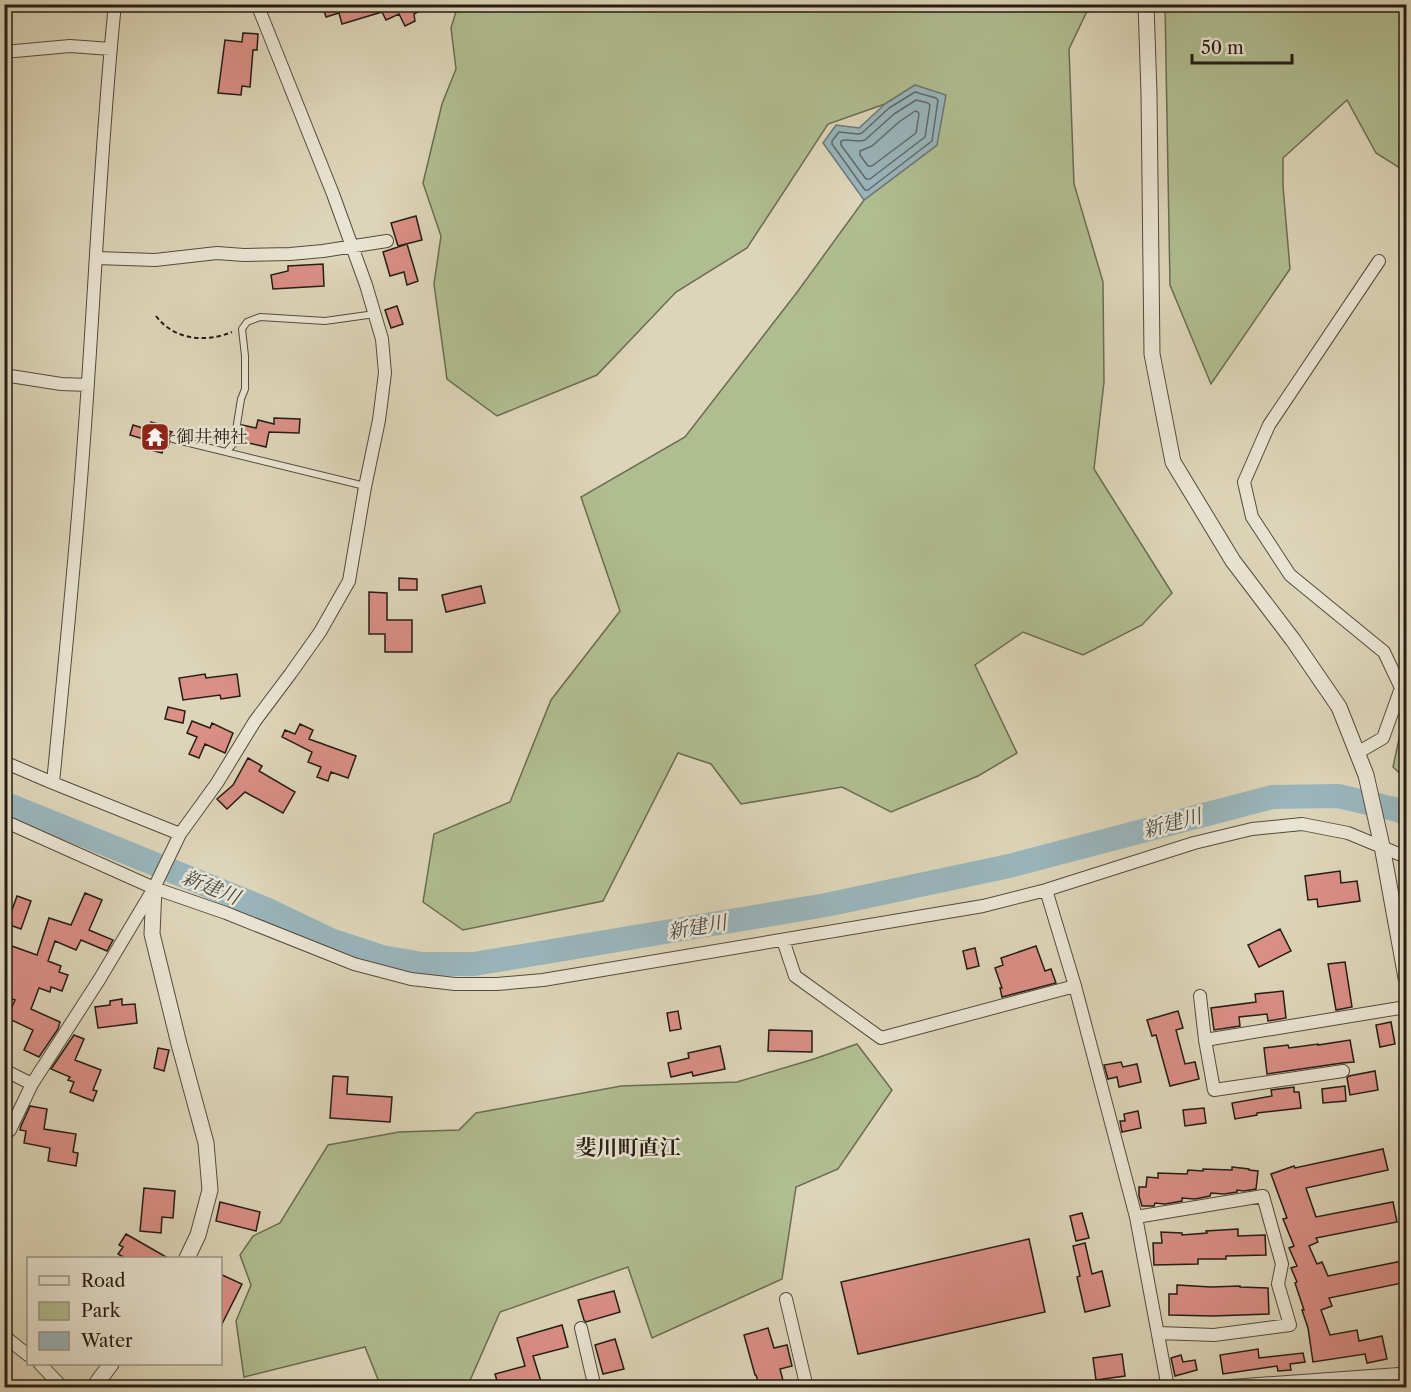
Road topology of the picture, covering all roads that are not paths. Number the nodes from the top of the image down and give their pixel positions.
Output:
1 (116, 4) edge
2 (257, 4) edge
3 (1146, 4) edge
4 (111, 49) junction
5 (4, 52) edge
6 (387, 241) dead end
7 (352, 246) junction
8 (96, 258) junction
9 (1379, 261) dead end
10 (375, 314) junction
11 (4, 375) edge
12 (88, 385) junction
13 (172, 439) dead end
14 (226, 452) junction
15 (365, 487) junction
16 (1357, 753) junction
17 (4, 762) edge
18 (53, 783) junction
19 (4, 821) edge
20 (178, 837) junction
21 (1382, 846) junction
22 (1407, 857) edge
23 (156, 885) junction
24 (1046, 890) junction
25 (783, 940) junction
26 (1407, 978) edge
27 (1075, 986) junction
28 (1200, 996) dead end
29 (1407, 1007) edge
30 (1206, 1040) junction
31 (4, 1070) edge
32 (1343, 1071) dead end
33 (32, 1084) junction
34 (4, 1135) edge
35 (1136, 1216) junction
36 (188, 1257) edge
37 (786, 1299) dead end
38 (581, 1328) dead end
39 (1158, 1333) junction
40 (4, 1336) edge
41 (27, 1354) edge
42 (41, 1365) edge
43 (110, 1365) edge
44 (1407, 1376) edge
45 (63, 1388) edge
46 (93, 1388) edge
47 (595, 1388) edge
48 (807, 1388) edge
49 (1168, 1388) edge
50 (1224, 1388) edge

1 - 4 street
2 - 7 street
3 - 16 street
4 - 5 street
4 - 8 street
6 - 7 street
7 - 8 street
7 - 10 street
8 - 12 street
9 - 16 street
10 - 14 lane
10 - 15 street
11 - 12 street
12 - 18 street
13 - 14 lane
14 - 15 lane
15 - 20 street
16 - 21 street
17 - 18 street
18 - 20 street
19 - 23 street
20 - 23 street
21 - 22 street
21 - 24 street
21 - 26 street
23 - 25 street
23 - 33 street
23 - 36 street
24 - 25 street
24 - 27 street
25 - 27 street
27 - 35 street
28 - 30 street
29 - 30 street
30 - 32 street
31 - 33 street
33 - 34 street
35 - 39 street
35 - 39 street
37 - 48 street
38 - 47 street
39 - 49 street
40 - 41 street
42 - 45 street
43 - 46 street
44 - 50 street

